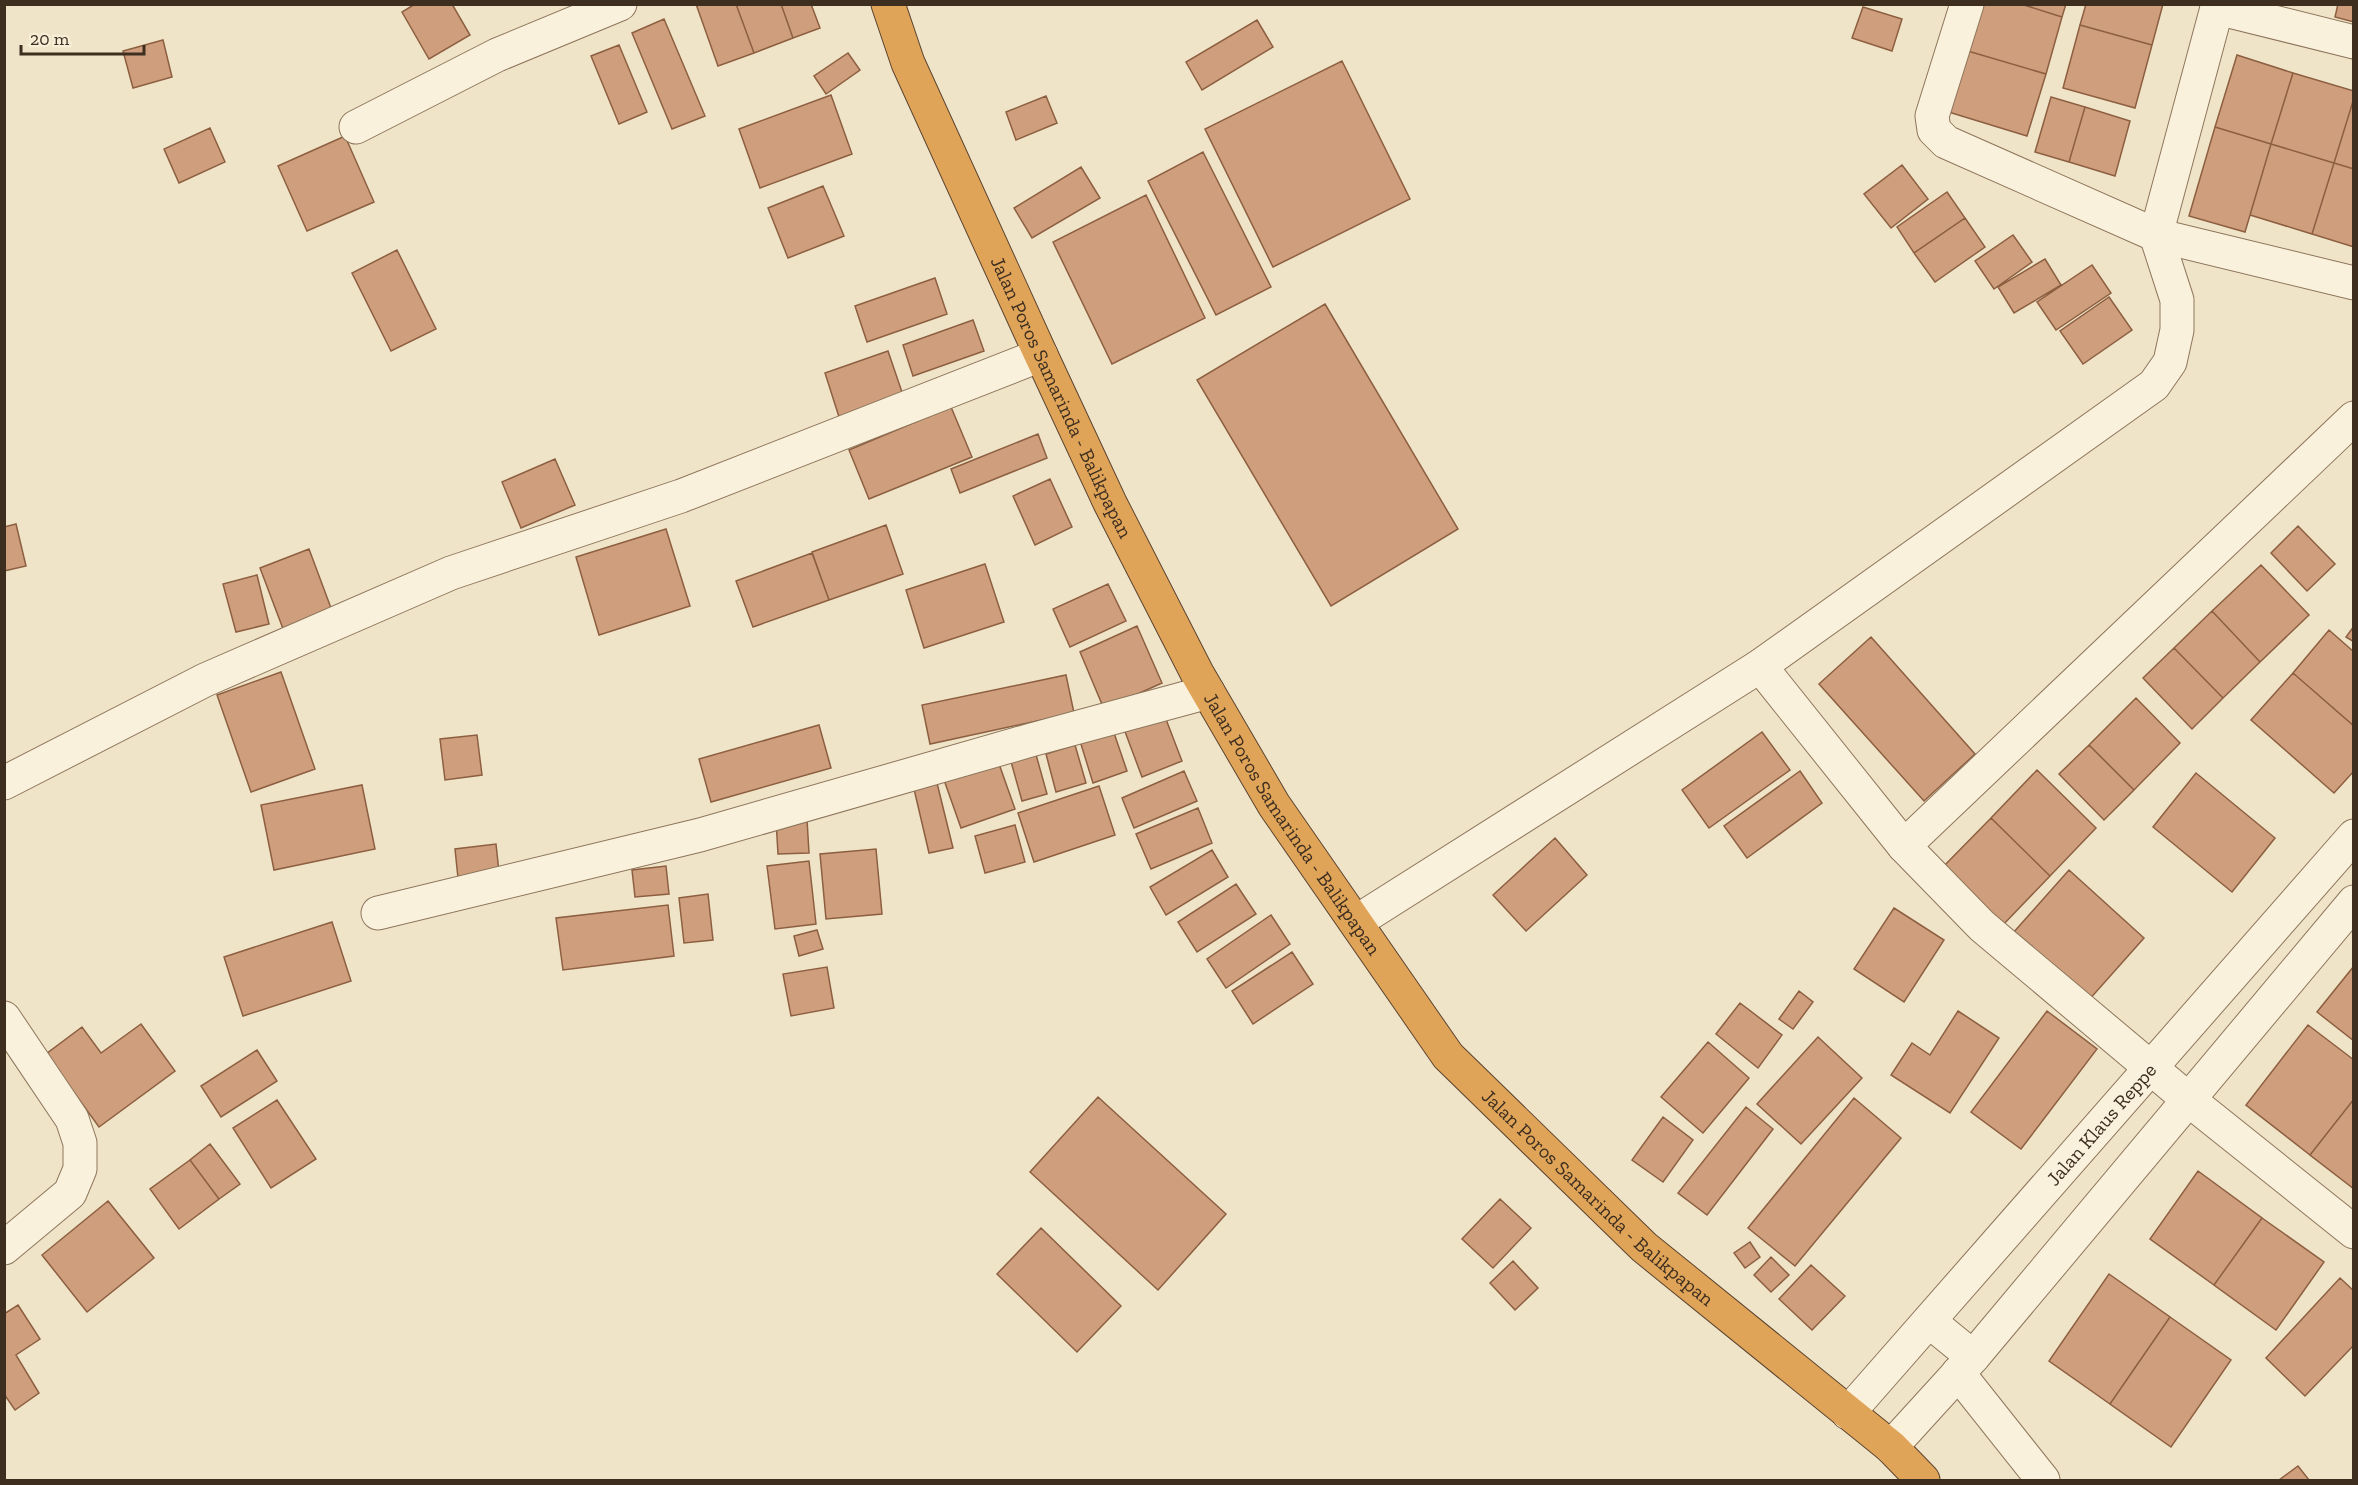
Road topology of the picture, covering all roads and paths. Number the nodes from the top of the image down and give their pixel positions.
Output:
1 (620, 4) edge
2 (888, 4) edge
3 (1967, 4) edge
4 (2217, 6) edge
5 (2354, 42) edge
6 (356, 127) dead end
7 (2157, 235) junction
8 (2354, 283) edge
9 (1041, 355) junction
10 (2354, 418) edge
11 (1760, 666) junction
12 (1208, 692) junction
13 (4, 783) edge
14 (2354, 836) edge
15 (1904, 846) junction
16 (2343, 870) edge
17 (2354, 902) edge
18 (378, 913) dead end
19 (1356, 922) junction
20 (4, 1018) edge
21 (2150, 1068) junction
22 (2189, 1100) junction
23 (2354, 1232) edge
24 (4, 1248) edge
25 (1929, 1321) junction
26 (1966, 1365) junction
27 (1848, 1413) junction
28 (1891, 1447) junction
29 (1923, 1480) edge
30 (2043, 1480) edge

1 - 6 street
2 - 9 highway, Jalan Poros Samarinda - Balikpapan
3 - 7 street
4 - 5 street
4 - 7 street
7 - 8 street
7 - 11 street
9 - 12 highway, Jalan Poros Samarinda - Balikpapan
9 - 13 street
10 - 15 street
11 - 15 street
11 - 19 street
12 - 18 street
12 - 19 highway, Jalan Poros Samarinda - Balikpapan
14 - 16 street, Jalan Klaus Reppe
15 - 21 street
16 - 21 street, Jalan Klaus Reppe
17 - 22 street
19 - 27 highway, Jalan Poros Samarinda - Balikpapan
20 - 24 street
21 - 22 street
21 - 25 street, Jalan Klaus Reppe
22 - 23 street
22 - 26 street
25 - 26 street
25 - 27 street, Jalan Klaus Reppe
26 - 28 street
26 - 30 street
27 - 28 highway, Jalan Poros Samarinda - Balikpapan
28 - 29 highway, Jalan Poros Samarinda - Balikpapan

